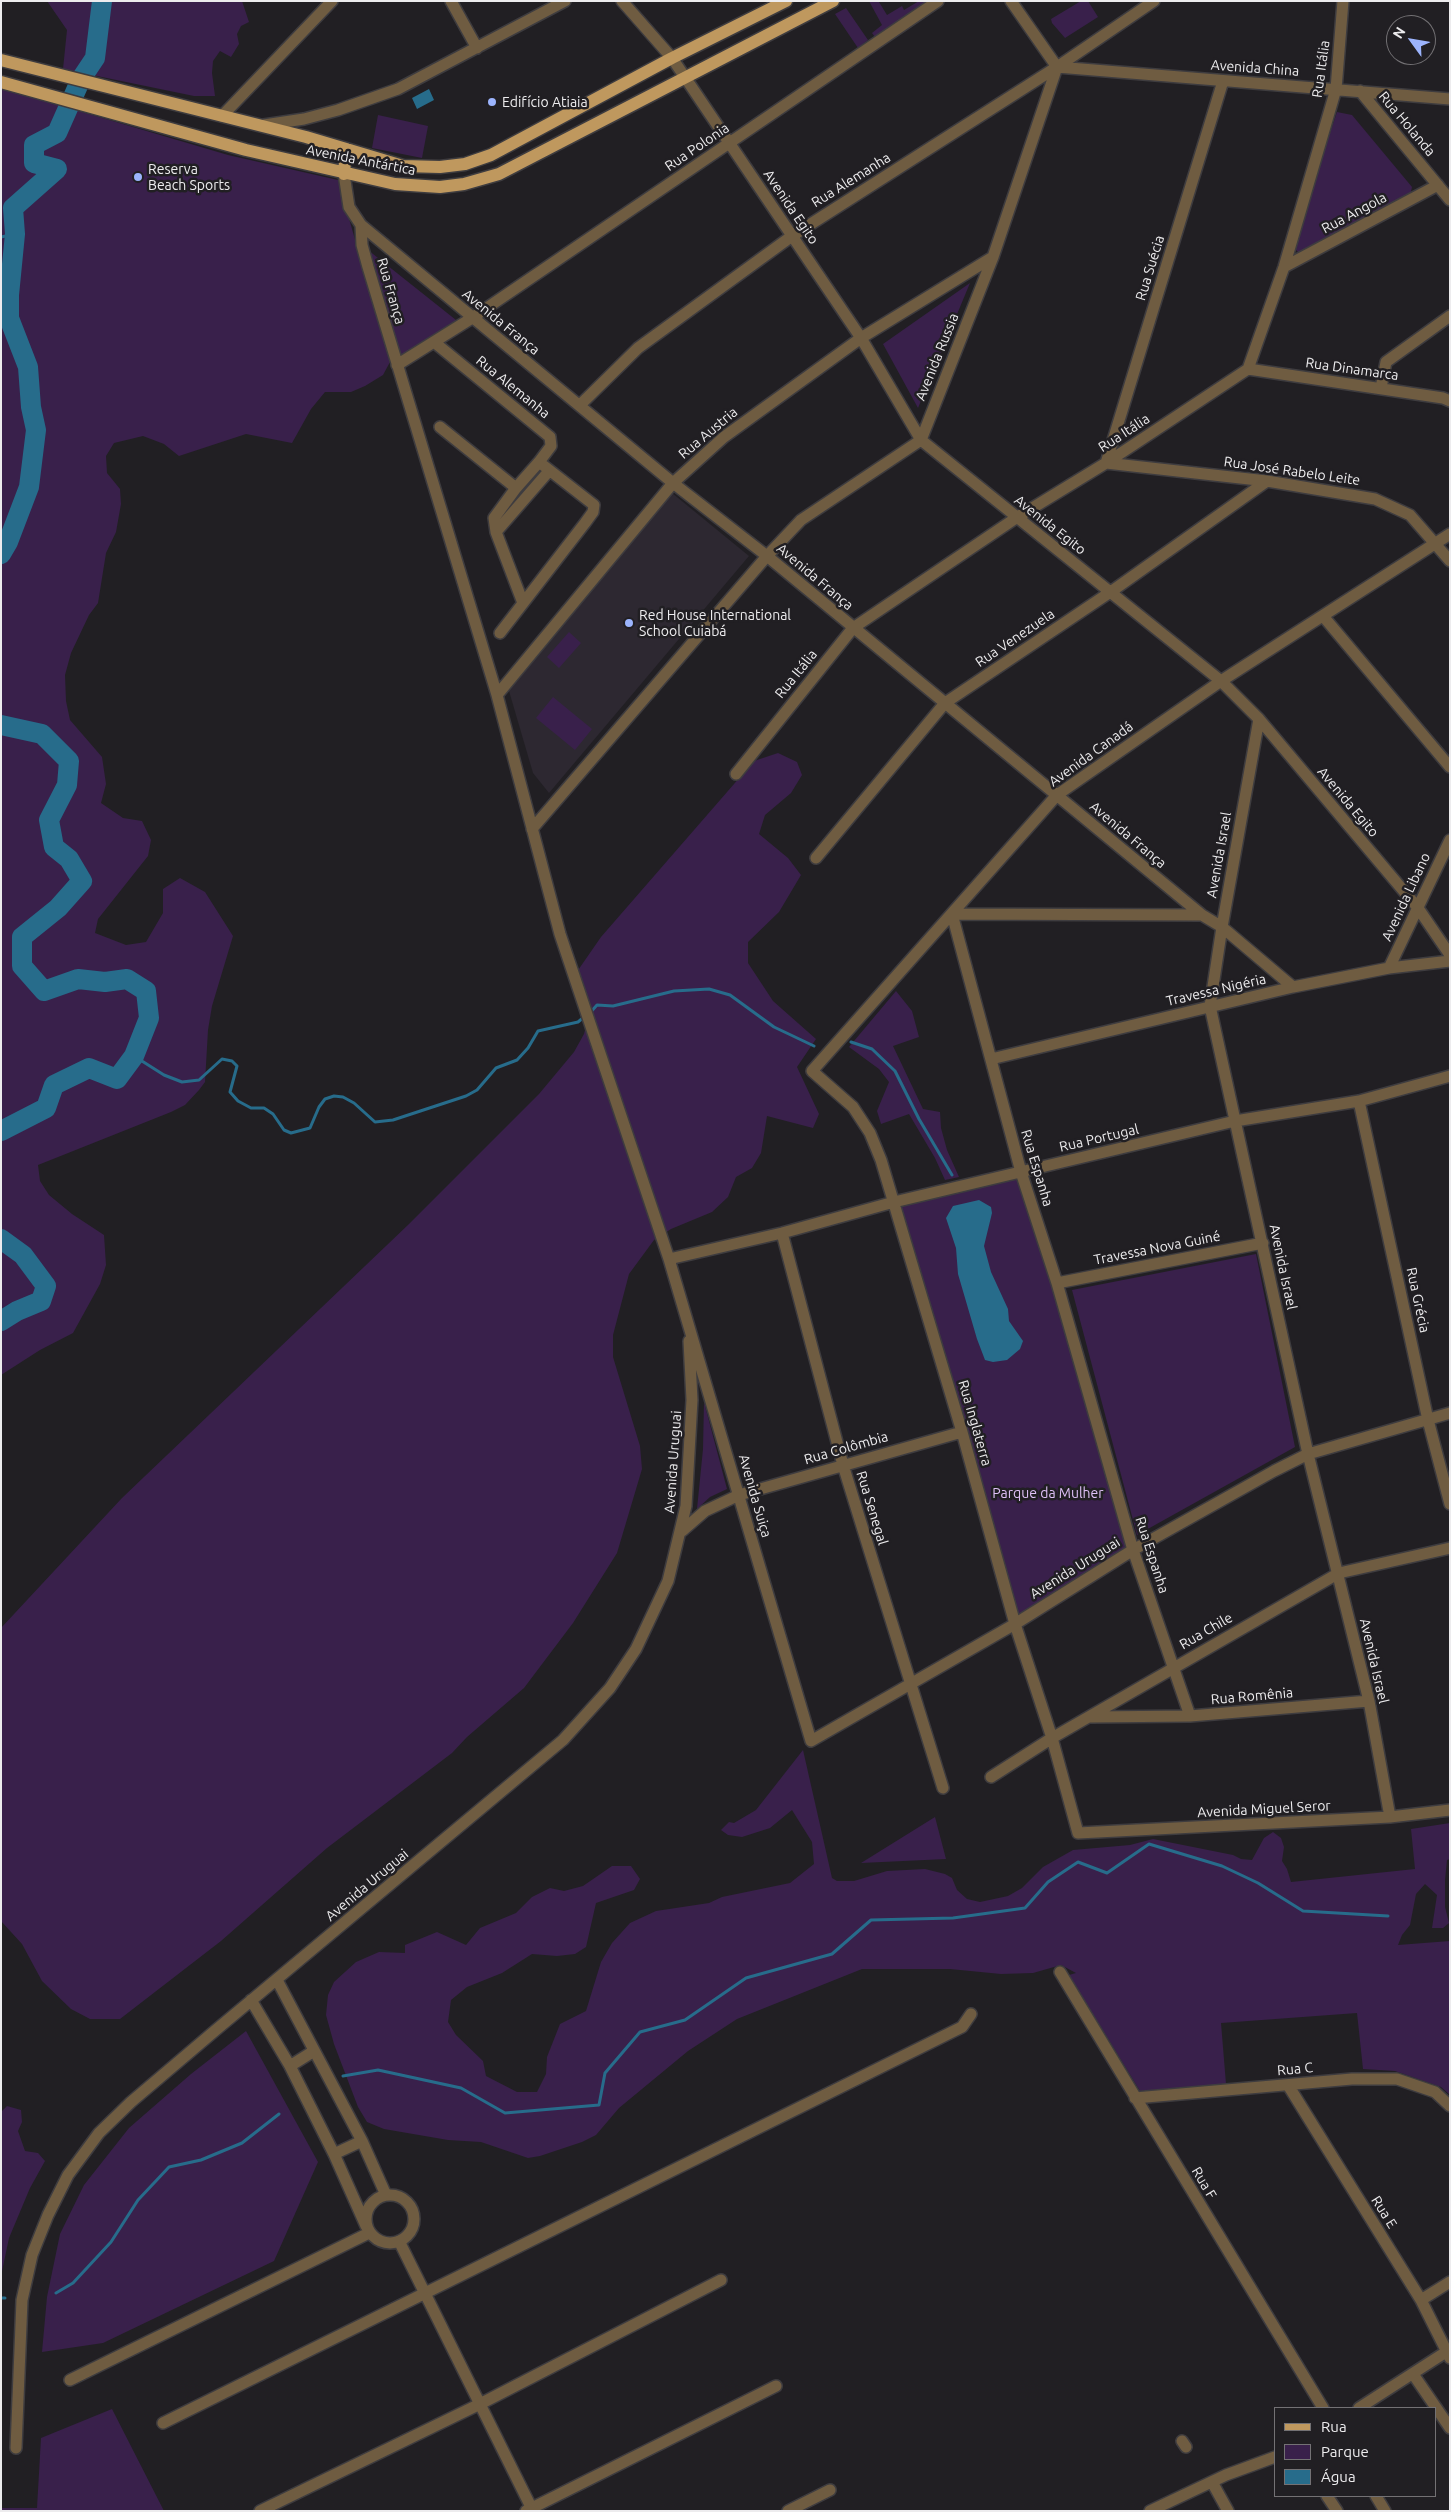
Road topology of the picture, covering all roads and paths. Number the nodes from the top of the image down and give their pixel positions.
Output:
1 (332, 1) edge
2 (450, 1) edge
3 (565, 1) edge
4 (622, 1) edge
5 (786, 1) edge
6 (833, 1) edge
7 (938, 1) edge
8 (1011, 1) edge
9 (1154, 1) edge
10 (1343, 1) edge
11 (320, 6) edge
12 (477, 48) junction
13 (672, 58) junction
14 (1, 60) edge
15 (1057, 67) junction
16 (684, 77) junction
17 (1223, 81) junction
18 (1, 82) edge
19 (1336, 89) junction
20 (1360, 91) junction
21 (1450, 99) edge
22 (222, 116) junction
23 (256, 125) junction
24 (729, 143) junction
25 (346, 150) junction
26 (344, 174) junction
27 (1438, 185) junction
28 (1450, 200) edge
29 (361, 225) junction
30 (792, 236) junction
31 (994, 256) junction
32 (1284, 267) junction
33 (1450, 316) edge
34 (472, 318) junction
35 (861, 338) junction
36 (434, 342) junction
37 (397, 365) junction
38 (1248, 369) junction
39 (1381, 388) junction
40 (1450, 401) edge
41 (580, 404) junction
42 (440, 427) dead end
43 (921, 440) junction
44 (539, 462) junction
45 (1106, 463) junction
46 (550, 471) junction
47 (1267, 481) junction
48 (673, 483) junction
49 (516, 488) junction
50 (1016, 518) junction
51 (496, 532) junction
52 (1450, 534) edge
53 (1435, 543) junction
54 (767, 556) junction
55 (1450, 560) edge
56 (1112, 591) junction
57 (524, 603) junction
58 (1323, 616) junction
59 (853, 628) junction
60 (500, 633) dead end
61 (1221, 681) junction
62 (496, 695) junction
63 (945, 702) junction
64 (1259, 719) junction
65 (1450, 767) edge
66 (736, 774) dead end
67 (1057, 795) junction
68 (532, 829) junction
69 (1450, 840) edge
70 (816, 858) dead end
71 (1418, 908) junction
72 (952, 914) junction
73 (1202, 916) junction
74 (1222, 927) junction
75 (1450, 955) edge
76 (1450, 961) edge
77 (1389, 968) junction
78 (1293, 987) junction
79 (1210, 1006) junction
80 (991, 1059) junction
81 (812, 1071) joint
82 (1450, 1076) edge
83 (1359, 1101) junction
84 (1235, 1121) junction
85 (1021, 1172) junction
86 (894, 1202) junction
87 (782, 1233) junction
88 (1262, 1243) junction
89 (670, 1259) junction
90 (1058, 1283) junction
91 (687, 1320) junction
92 (1450, 1413) edge
93 (1428, 1420) junction
94 (962, 1432) junction
95 (1308, 1454) junction
96 (843, 1465) junction
97 (739, 1495) junction
98 (1450, 1504) edge
99 (682, 1531) junction
100 (1450, 1548) edge
101 (1133, 1550) junction
102 (1339, 1573) junction
103 (1015, 1624) junction
104 (1174, 1666) junction
105 (911, 1682) junction
106 (1369, 1701) junction
107 (1190, 1716) junction
108 (1091, 1717) junction
109 (1052, 1738) junction
110 (811, 1741) joint
111 (991, 1777) dead end
112 (943, 1788) dead end
113 (1450, 1810) edge
114 (1390, 1817) junction
115 (1078, 1833) joint
116 (1060, 1972) dead end
117 (277, 1980) junction
118 (251, 2000) junction
119 (971, 2014) dead end
120 (314, 2051) junction
121 (290, 2066) junction
122 (1288, 2085) junction
123 (1135, 2098) junction
124 (1450, 2106) edge
125 (362, 2141) junction
126 (334, 2154) junction
127 (386, 2195) junction
128 (368, 2230) junction
129 (399, 2241) junction
130 (721, 2280) dead end
131 (1450, 2282) edge
132 (424, 2293) junction
133 (1421, 2300) junction
134 (1448, 2355) edge
135 (1413, 2374) junction
136 (70, 2380) dead end
137 (776, 2386) dead end
138 (480, 2404) junction
139 (1366, 2406) edge
140 (1322, 2407) edge
141 (1436, 2407) edge
142 (1436, 2408) edge
143 (163, 2423) dead end
144 (1450, 2428) edge
145 (16, 2448) dead end
146 (1274, 2457) edge
147 (1212, 2482) junction
148 (830, 2490) dead end
149 (1328, 2497) edge
150 (1377, 2497) edge
151 (530, 2510) edge
152 (260, 2511) edge
153 (788, 2511) edge
154 (1150, 2511) edge
155 (1228, 2511) edge
156 (1336, 2511) edge
157 (1385, 2511) edge

1 - 11 street
2 - 12 street
3 - 12 street
4 - 13 street, Avenida Egito
5 - 13 main road, Avenida Antártica
6 - 16 main road, Avenida Antártica
7 - 24 street, Rua Polonia
8 - 15 street
9 - 15 street, Rua Alemanha
10 - 19 street, Rua Itália
11 - 22 street
12 - 23 street
13 - 16 street, Avenida Egito
13 - 25 main road, Avenida Antártica
14 - 22 main road, Avenida Antártica
15 - 17 street, Avenida China
15 - 30 street, Rua Alemanha
15 - 31 street, Avenida Russia
16 - 24 street, Avenida Egito
16 - 26 main road, Avenida Antártica
17 - 19 street, Avenida China
17 - 45 street, Rua Suécia
18 - 26 main road, Avenida Antártica
19 - 20 street, Avenida China
19 - 32 street, Rua Itália
20 - 21 street, Avenida China
20 - 27 street, Rua Holanda
22 - 23 main road, Avenida Antártica
23 - 25 main road, Avenida Antártica
24 - 30 street, Avenida Egito
24 - 34 street, Rua Polonia
25 - 26 main road
26 - 29 street, Avenida França
27 - 28 street, Rua Holanda
27 - 32 street, Rua Angola
29 - 34 street, Avenida França
29 - 37 street, Rua França
30 - 35 street, Avenida Egito
30 - 41 street, Rua Alemanha
31 - 35 street, Rua Austria
31 - 43 street, Avenida Russia
32 - 38 street, Rua Itália
33 - 39 street
34 - 36 street
34 - 41 street, Avenida França
35 - 43 street, Avenida Egito
35 - 48 street, Rua Austria
36 - 37 street
36 - 44 street, Rua Alemanha
37 - 62 street, Rua França
38 - 39 street, Rua Dinamarca
38 - 45 street, Rua Itália
39 - 40 street, Rua Dinamarca
41 - 48 street, Avenida França
42 - 49 street
43 - 50 street, Avenida Egito
43 - 54 street
44 - 46 street
44 - 49 street, Rua Alemanha
45 - 47 street, Rua José Rabelo Leite
45 - 50 street, Rua Itália
46 - 51 street
46 - 57 street
47 - 53 street, Rua José Rabelo Leite
47 - 56 street, Rua Venezuela
48 - 54 street, Avenida França
48 - 62 street, Rua Austria
49 - 51 street, Rua Alemanha
50 - 56 street, Avenida Egito
50 - 59 street, Rua Itália
51 - 57 street
52 - 53 street, Avenida Canadá
53 - 55 street, Rua José Rabelo Leite
53 - 58 street, Avenida Canadá
54 - 59 street, Avenida França
54 - 68 street
56 - 61 street, Avenida Egito
56 - 63 street, Rua Venezuela
57 - 60 street
58 - 61 street, Avenida Canadá
58 - 65 street
59 - 63 street, Avenida França
59 - 66 street, Rua Itália
61 - 64 street, Avenida Egito
61 - 67 street, Avenida Canadá
62 - 68 street, Rua França
63 - 67 street, Avenida França
63 - 70 street, Rua Venezuela
64 - 71 street, Avenida Egito
64 - 74 street, Avenida Israel
67 - 72 street, Avenida Canadá
67 - 73 street, Avenida França
68 - 89 street, Avenida Suiça
69 - 71 street, Avenida Libano
71 - 75 street, Avenida Egito
71 - 77 street, Avenida Libano
72 - 73 street
72 - 80 street, Rua Espanha
72 - 81 street, Avenida Canadá
73 - 74 street, Avenida França
74 - 78 street, Avenida França
74 - 79 street, Avenida Israel
76 - 77 street, Travessa Nigéria
77 - 78 street, Travessa Nigéria
78 - 79 street, Travessa Nigéria
79 - 80 street, Travessa Nigéria
79 - 84 street, Avenida Israel
80 - 85 street, Rua Espanha
81 - 86 street, Rua Inglaterra
82 - 83 street, Rua Portugal
83 - 84 street, Rua Portugal
83 - 93 street, Rua Grécia
84 - 85 street, Rua Portugal
84 - 88 street, Avenida Israel
85 - 86 street, Rua Portugal
85 - 90 street, Rua Espanha
86 - 87 street, Rua Portugal
86 - 94 street, Rua Inglaterra
87 - 89 street, Rua Portugal
87 - 96 street, Rua Senegal
88 - 90 street, Travessa Nova Guiné
88 - 95 street, Avenida Israel
89 - 91 street, Avenida Suiça
90 - 101 street, Rua Espanha
91 - 97 street, Avenida Suiça
91 - 99 street, Avenida Uruguai
92 - 93 street, Avenida Uruguai
93 - 95 street, Avenida Uruguai
93 - 98 street, Rua Grécia
94 - 96 street, Rua Colômbia
94 - 103 street, Rua Inglaterra
95 - 101 street, Avenida Uruguai
95 - 102 street, Avenida Israel
96 - 97 street, Rua Colômbia
96 - 105 street, Rua Senegal
97 - 99 street, Rua Colômbia
97 - 110 street, Avenida Suiça
99 - 117 street, Avenida Uruguai
100 - 102 street, Rua Chile
101 - 103 street, Avenida Uruguai
101 - 104 street, Rua Espanha
102 - 104 street, Rua Chile
102 - 106 street, Avenida Israel
103 - 105 street, Avenida Uruguai
103 - 109 street, Rua Inglaterra
104 - 107 street
104 - 108 street, Rua Chile
105 - 110 street, Avenida Uruguai
105 - 112 street, Rua Senegal
106 - 107 street, Rua Romênia
106 - 114 street, Avenida Israel
107 - 108 street, Rua Romênia
108 - 109 street, Rua Chile
109 - 111 street, Rua Chile
109 - 115 street, Rua Inglaterra
113 - 114 street, Avenida Miguel Seror
114 - 115 street, Avenida Miguel Seror
116 - 123 street, Rua F
117 - 118 street, Avenida Uruguai
117 - 120 street
118 - 121 street
118 - 145 street, Avenida Uruguai
119 - 132 street
120 - 121 street
120 - 125 street
121 - 126 street
122 - 123 street, Rua C
122 - 124 street, Rua C
122 - 133 street, Rua E
123 - 140 street, Rua F
125 - 126 street
125 - 127 street
126 - 128 street
127 - 128 street
127 - 129 street
128 - 129 street
128 - 136 street
129 - 132 street
130 - 138 street
131 - 133 street
132 - 138 street
132 - 143 street
133 - 134 street, Rua E
134 - 135 street
135 - 139 street
135 - 141 street
137 - 151 street
138 - 151 street
138 - 152 street
142 - 144 street
146 - 147 street
147 - 154 street
147 - 155 street
148 - 153 street
149 - 156 street
150 - 157 street

